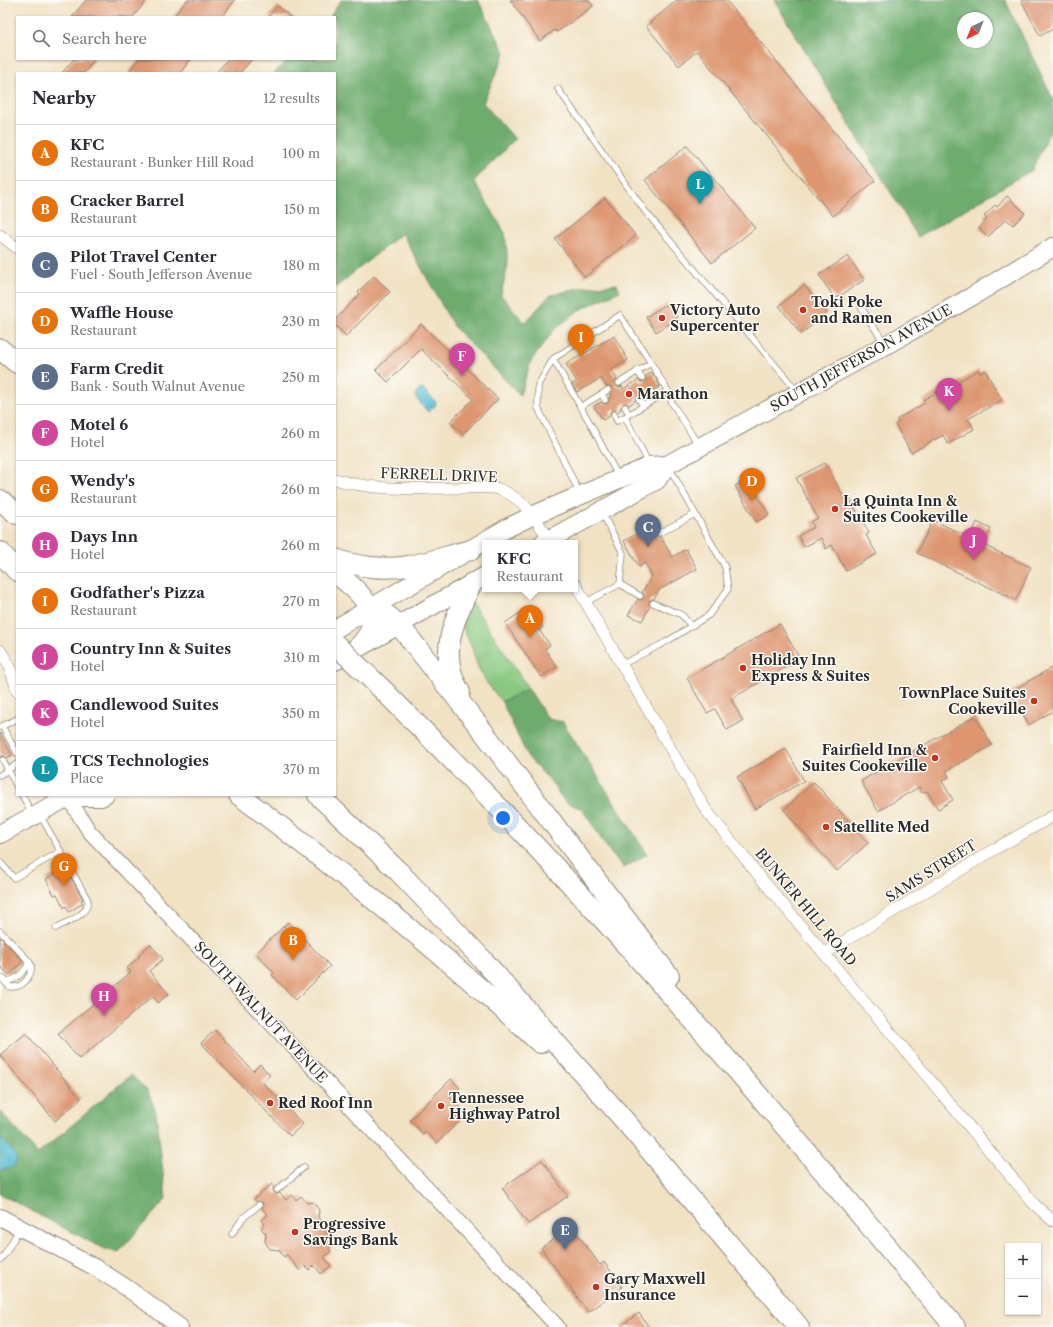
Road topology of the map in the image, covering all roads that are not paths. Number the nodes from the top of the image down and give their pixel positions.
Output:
1 (558, 89) dead end
2 (0, 235) edge
3 (16, 247) edge
4 (1053, 247) edge
5 (862, 309) dead end
6 (0, 339) edge
7 (886, 345) junction
8 (0, 349) edge
9 (16, 350) edge
10 (553, 359) junction
11 (16, 362) edge
12 (651, 363) junction
13 (637, 371) junction
14 (627, 378) junction
15 (642, 378) dead end
16 (619, 382) dead end
17 (631, 384) dead end
18 (608, 390) dead end
19 (668, 391) junction
20 (650, 392) dead end
21 (798, 393) junction
22 (602, 394) junction
23 (638, 399) dead end
24 (654, 399) junction
25 (605, 400) dead end
26 (642, 406) junction
27 (580, 407) junction
28 (625, 407) dead end
29 (614, 414) dead end
30 (627, 416) junction
31 (699, 447) junction
32 (659, 465) junction
33 (336, 479) edge
34 (619, 479) junction
35 (581, 496) junction
36 (0, 500) edge
37 (601, 511) junction
38 (16, 513) edge
39 (695, 514) junction
40 (534, 516) junction
41 (658, 533) dead end
42 (488, 540) edge
43 (546, 540) edge
44 (550, 540) edge
45 (482, 543) edge
46 (471, 550) junction
47 (629, 550) dead end
48 (0, 552) edge
49 (623, 553) junction
50 (336, 559) edge
51 (16, 570) edge
52 (336, 574) edge
53 (479, 579) edge
54 (620, 584) junction
55 (578, 589) edge
56 (640, 596) dead end
57 (586, 602) junction
58 (652, 603) dead end
59 (370, 609) junction
60 (399, 625) junction
61 (691, 626) junction
62 (336, 628) edge
63 (336, 645) edge
64 (356, 649) junction
65 (0, 650) edge
66 (336, 660) edge
67 (621, 665) junction
68 (16, 687) edge
69 (16, 720) edge
70 (1, 727) edge
71 (482, 730) junction
72 (16, 751) edge
73 (3, 760) dead end
74 (16, 765) edge
75 (8, 771) junction
76 (0, 775) edge
77 (16, 784) edge
78 (23, 796) edge
79 (68, 796) edge
80 (103, 796) edge
81 (240, 796) edge
82 (319, 796) edge
83 (36, 814) junction
84 (1053, 816) edge
85 (0, 834) edge
86 (61, 851) junction
87 (0, 862) edge
88 (56, 928) dead end
89 (0, 931) edge
90 (825, 954) junction
91 (27, 959) junction
92 (1, 978) edge
93 (764, 1100) junction
94 (624, 1120) junction
95 (304, 1167) dead end
96 (277, 1190) dead end
97 (259, 1205) dead end
98 (0, 1217) edge
99 (1053, 1221) edge
100 (20, 1228) junction
101 (232, 1234) dead end
102 (0, 1260) edge
103 (180, 1327) edge
104 (558, 1327) edge
105 (799, 1327) edge
106 (955, 1327) edge

1 - 21 lane
2 - 3 street
4 - 7 main road, SOUTH JEFFERSON AVENUE
5 - 7 lane
6 - 9 highway
7 - 21 main road, SOUTH JEFFERSON AVENUE
8 - 11 highway
10 - 12 lane
10 - 27 lane
10 - 35 lane
12 - 13 lane
12 - 19 lane
13 - 14 lane
13 - 15 lane
14 - 16 lane
14 - 17 lane
18 - 22 lane
19 - 24 lane
19 - 31 lane
20 - 24 lane
21 - 31 main road, SOUTH JEFFERSON AVENUE
22 - 25 lane
22 - 27 lane
23 - 26 lane
24 - 26 lane
26 - 30 lane
27 - 34 lane
28 - 30 lane
29 - 30 lane
30 - 32 lane
31 - 32 main road, SOUTH JEFFERSON AVENUE
32 - 34 main road, SOUTH JEFFERSON AVENUE
32 - 37 main road, SOUTH JEFFERSON AVENUE
32 - 39 lane
33 - 40 street, FERRELL DRIVE
34 - 35 main road, SOUTH JEFFERSON AVENUE
35 - 40 main road, SOUTH JEFFERSON AVENUE
36 - 38 highway
37 - 44 main road, SOUTH JEFFERSON AVENUE
37 - 49 lane
39 - 41 lane
39 - 61 lane
40 - 42 main road, SOUTH JEFFERSON AVENUE
40 - 43 street
45 - 46 main road, SOUTH JEFFERSON AVENUE
46 - 50 highway
46 - 59 main road, SOUTH JEFFERSON AVENUE
47 - 49 lane
48 - 51 highway
49 - 54 lane
52 - 59 highway
53 - 60 main road
53 - 71 highway
54 - 56 lane
54 - 57 lane
55 - 57 street, BUNKER HILL ROAD
57 - 67 street, BUNKER HILL ROAD
58 - 61 lane
59 - 60 highway
59 - 62 main road, SOUTH JEFFERSON AVENUE
59 - 64 highway
60 - 64 main road
60 - 71 highway
61 - 67 lane
63 - 93 highway, bridge
64 - 66 main road
65 - 68 street
67 - 90 street, BUNKER HILL ROAD
69 - 70 lane
70 - 72 lane
71 - 93 highway
73 - 75 lane
74 - 75 lane
75 - 76 lane
75 - 77 lane
78 - 83 lane
79 - 80 main road
79 - 83 main road
79 - 104 street, SOUTH WALNUT AVENUE
81 - 94 highway
82 - 94 highway
83 - 85 main road
83 - 86 lane
84 - 90 street, SAMS STREET
86 - 87 lane
86 - 88 lane
89 - 91 lane
90 - 99 street, BUNKER HILL ROAD
91 - 92 lane
91 - 92 lane
93 - 106 highway
94 - 105 highway
95 - 96 lane
97 - 101 lane
98 - 100 main road
100 - 102 lane
100 - 103 main road

